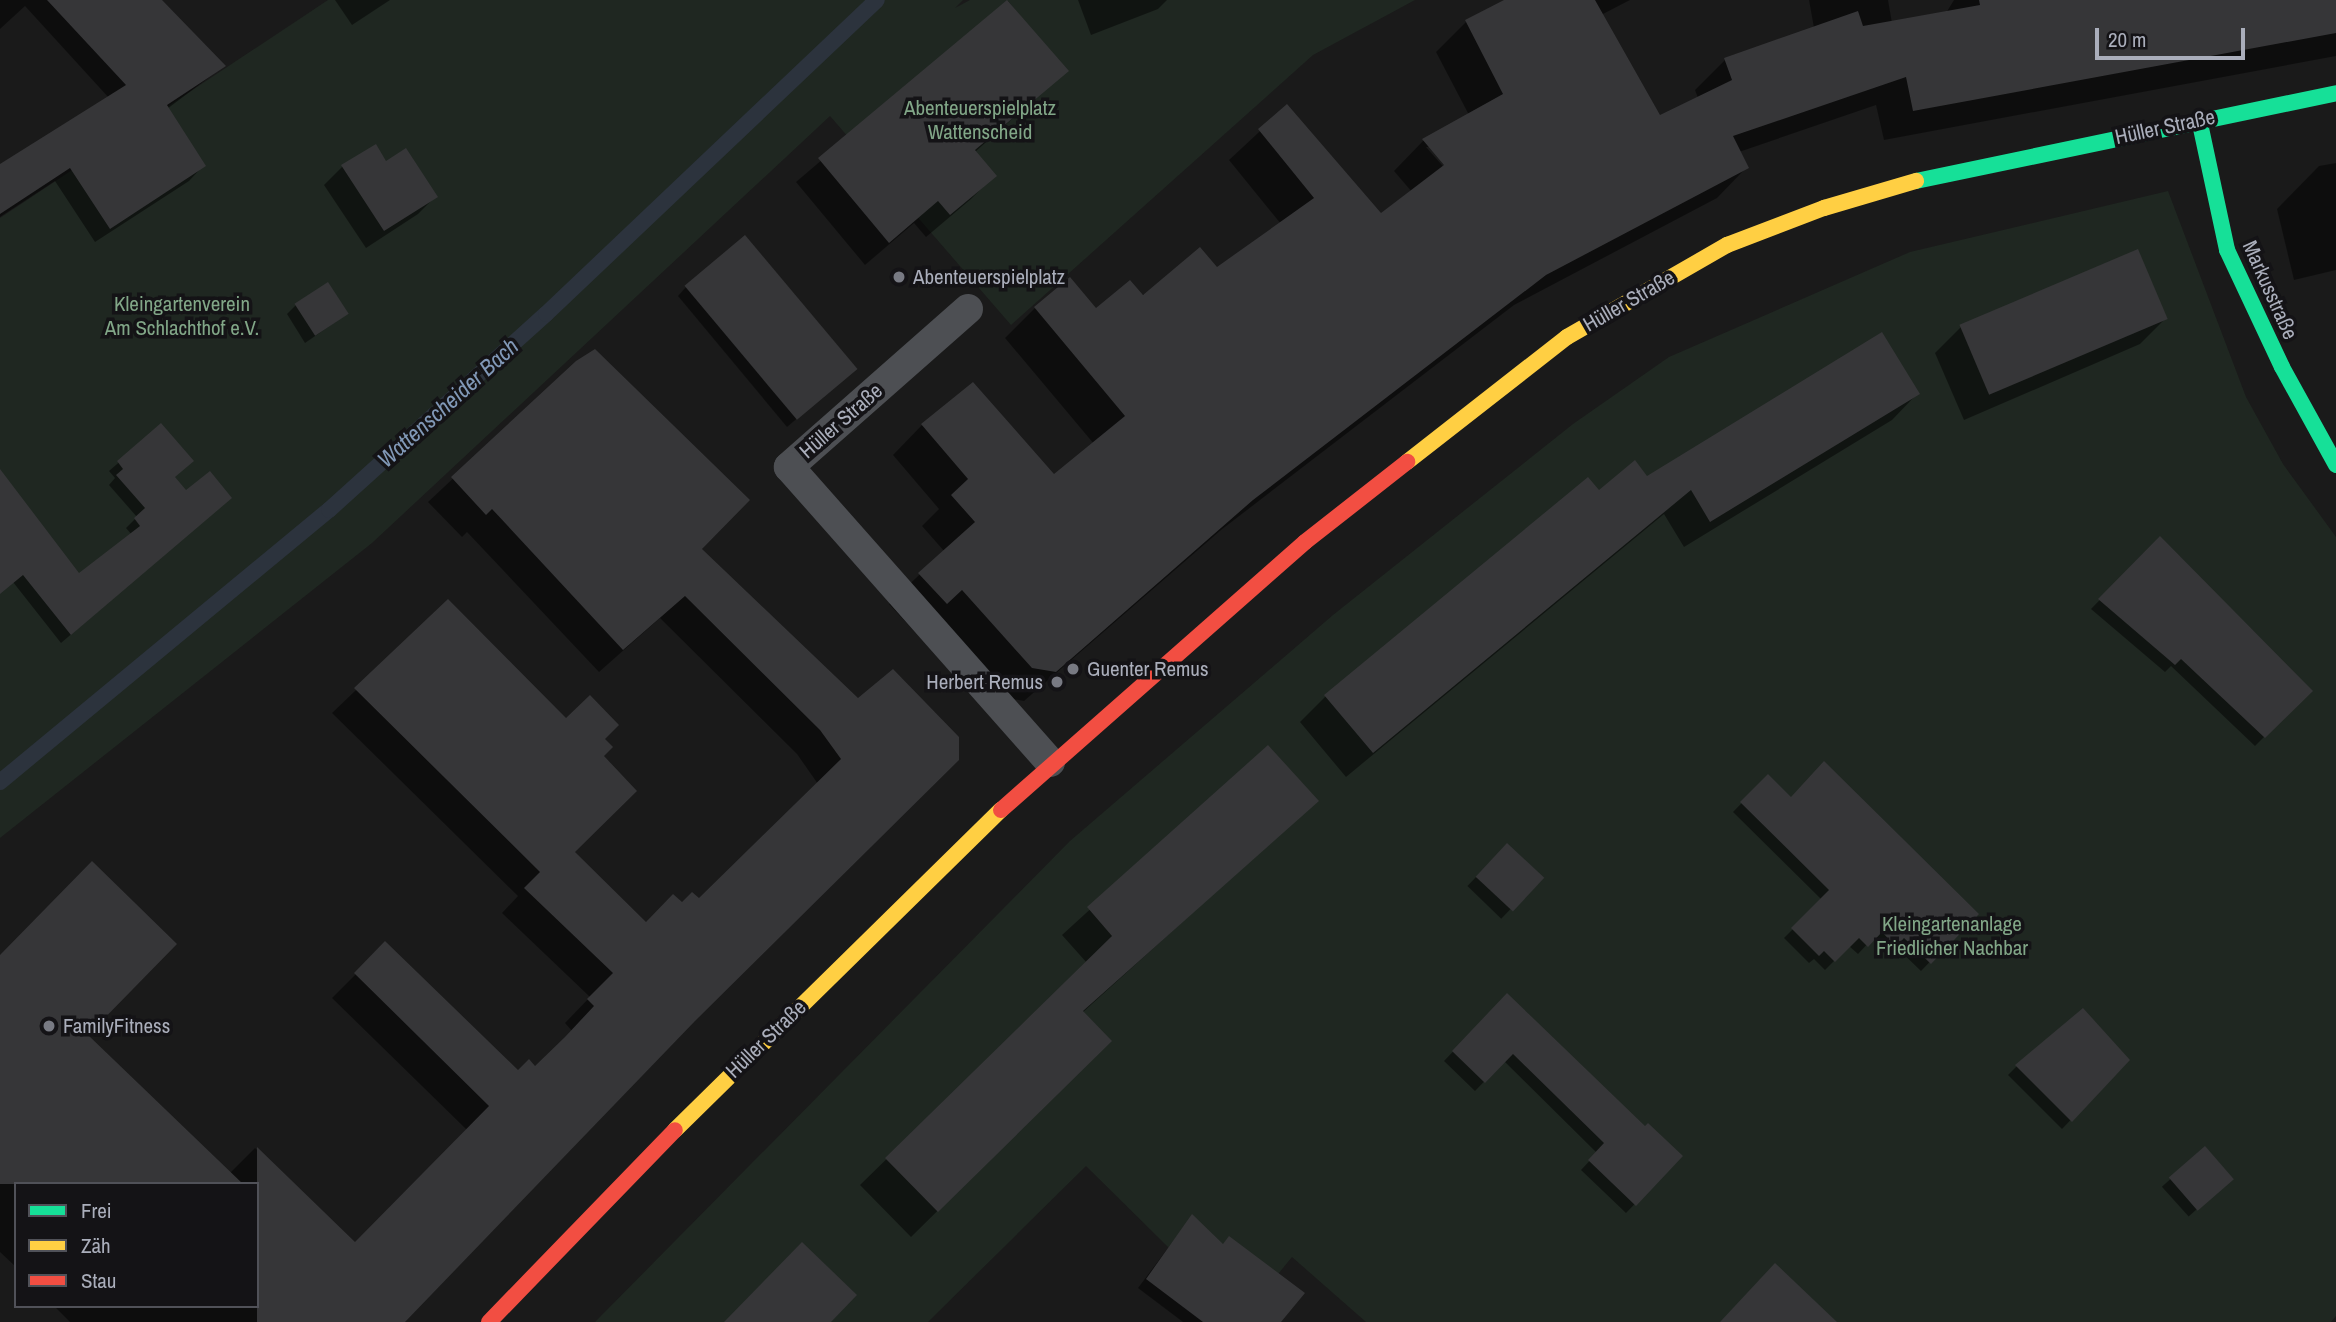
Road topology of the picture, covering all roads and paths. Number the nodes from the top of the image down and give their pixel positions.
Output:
1 (2336, 93) edge
2 (2199, 119) junction
3 (968, 309) dead end
4 (2336, 465) edge
5 (1050, 762) junction
6 (489, 1322) edge

1 - 2 street, Hüller Straße
2 - 4 street, Markusstraße
2 - 5 street, Hüller Straße
3 - 5 lane, Hüller Straße
5 - 6 street, Hüller Straße

